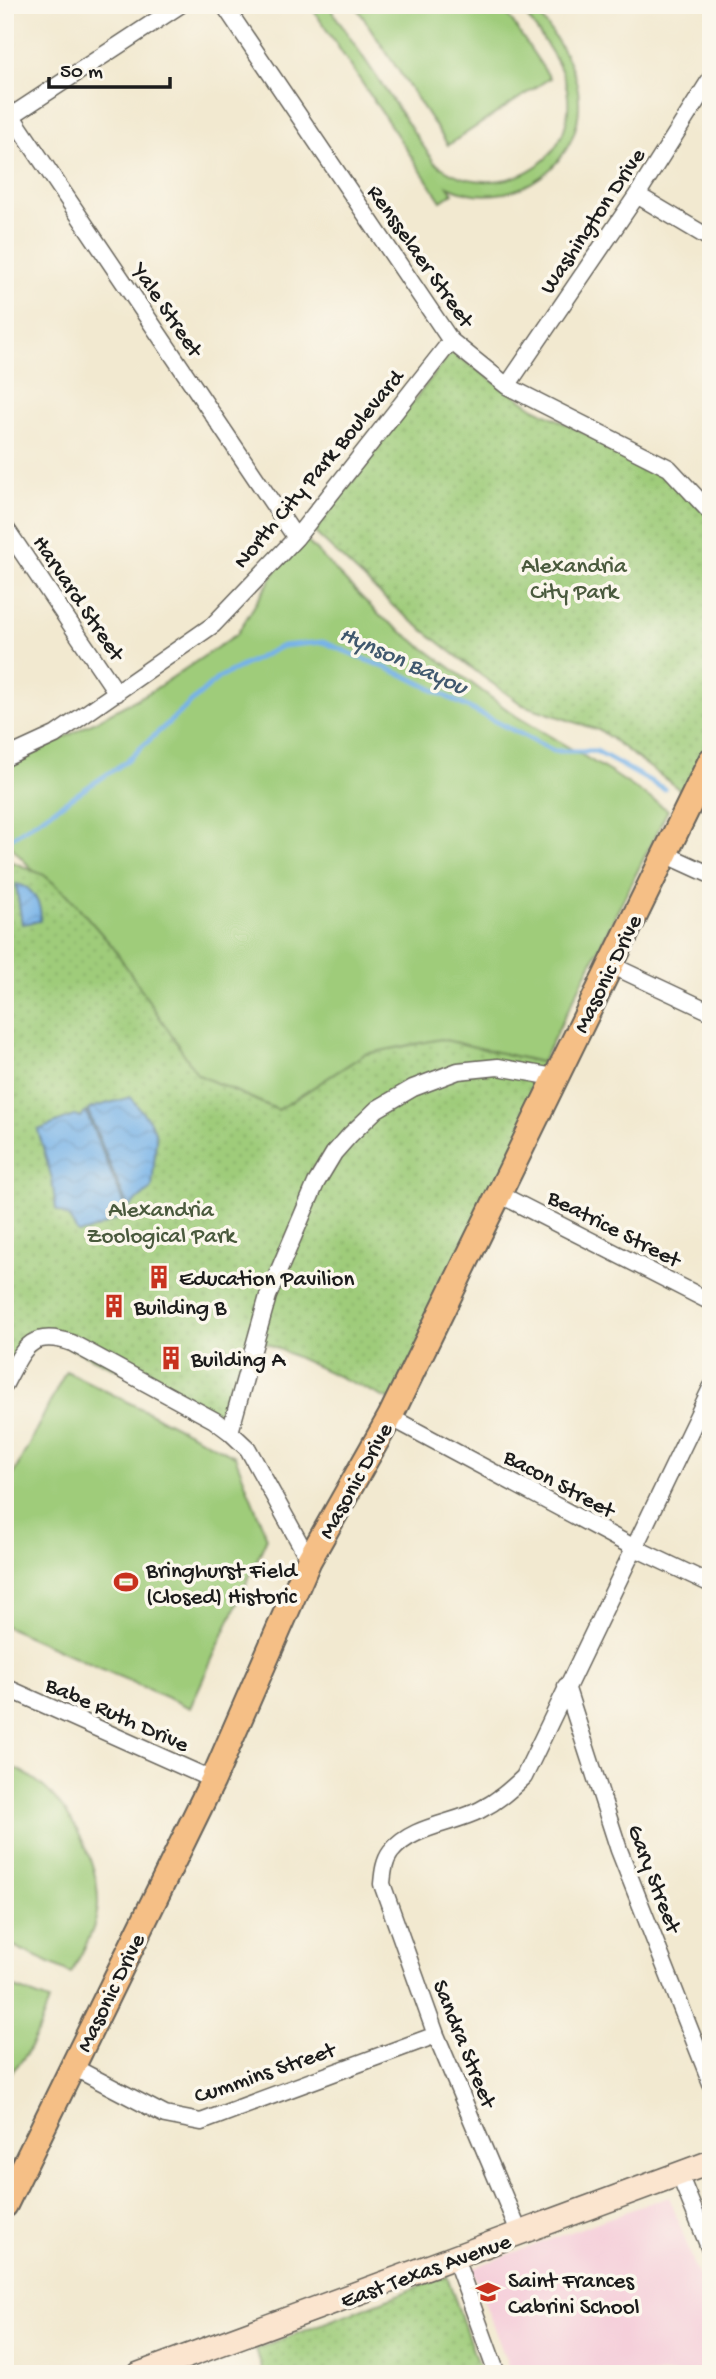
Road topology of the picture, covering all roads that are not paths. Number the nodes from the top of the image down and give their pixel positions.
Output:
1 (180, 5) edge
2 (224, 5) edge
3 (711, 78) edge
4 (7, 114) edge
5 (637, 195) junction
6 (711, 239) edge
7 (451, 341) junction
8 (507, 386) junction
9 (711, 513) edge
10 (5, 527) edge
11 (296, 538) junction
12 (117, 693) junction
13 (5, 758) edge
14 (711, 760) edge
15 (665, 854) junction
16 (711, 875) edge
17 (611, 965) junction
18 (711, 1012) edge
19 (554, 1077) junction
20 (499, 1194) junction
21 (711, 1302) edge
22 (5, 1384) edge
23 (711, 1388) edge
24 (390, 1417) junction
25 (230, 1432) junction
26 (633, 1547) junction
27 (309, 1560) junction
28 (711, 1584) edge
29 (566, 1686) junction
30 (5, 1687) edge
31 (213, 1780) junction
32 (436, 2035) junction
33 (72, 2067) junction
34 (711, 2083) edge
35 (711, 2162) edge
36 (679, 2174) junction
37 (5, 2205) edge
38 (520, 2234) junction
39 (711, 2252) edge
40 (455, 2258) junction
41 (139, 2374) edge
42 (497, 2374) edge

1 - 4 street
2 - 7 street, Rensselaer Street
3 - 5 street, Washington Drive
4 - 11 street, Yale Street
5 - 6 street
5 - 8 street, Washington Drive
7 - 8 street, Rensselaer Street
7 - 11 street, North City Park Boulevard
8 - 9 street, Rensselaer Street
10 - 12 street, Harvard Street
11 - 12 street, North City Park Boulevard
12 - 13 street, North City Park Boulevard
14 - 15 main road, Masonic Drive
15 - 16 street
15 - 17 main road, Masonic Drive
17 - 18 street
17 - 19 main road, Masonic Drive
19 - 20 main road, Masonic Drive
19 - 25 street
20 - 21 street, Beatrice Street
20 - 24 main road, Masonic Drive
22 - 25 street
23 - 26 street
24 - 26 street, Bacon Street
24 - 27 main road, Masonic Drive
25 - 27 street
26 - 28 street, Bacon Street
26 - 29 street
27 - 31 main road, Masonic Drive
29 - 32 street, Sandra Street
29 - 34 street, Gary Street
30 - 31 street, Babe Ruth Drive
31 - 33 main road, Masonic Drive
32 - 33 street, Cummins Street
32 - 38 street, Sandra Street
33 - 37 main road, Masonic Drive
35 - 36 street, East Texas Avenue
36 - 38 street, East Texas Avenue
36 - 39 street
38 - 40 street, East Texas Avenue
40 - 41 street, East Texas Avenue
40 - 42 street

